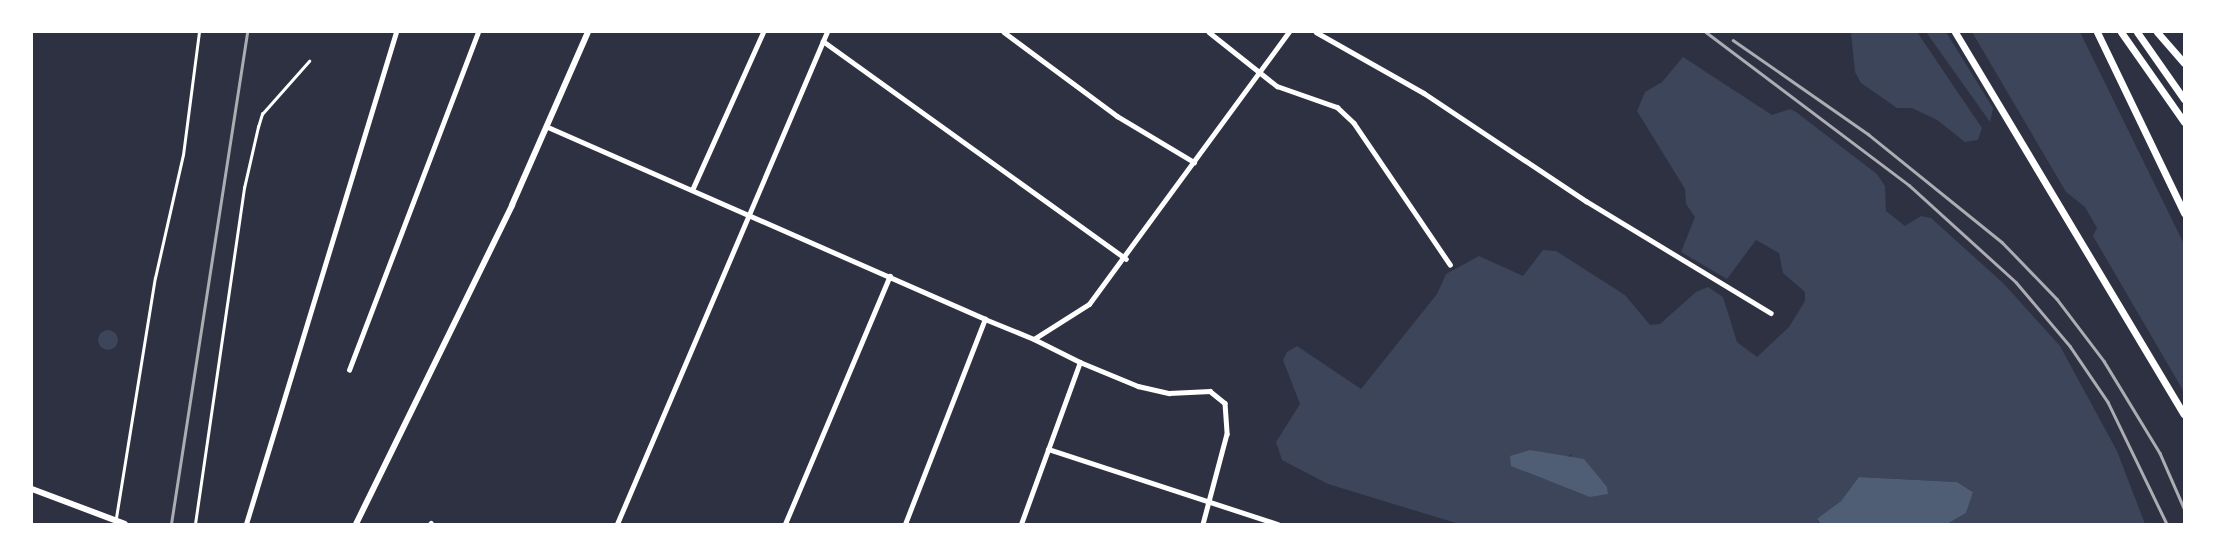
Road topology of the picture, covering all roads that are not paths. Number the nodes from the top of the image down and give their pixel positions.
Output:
1 (199, 32) edge
2 (396, 32) edge
3 (478, 32) edge
4 (588, 32) edge
5 (763, 32) edge
6 (827, 32) edge
7 (1004, 32) edge
8 (1209, 32) edge
9 (1289, 32) edge
10 (1316, 32) edge
11 (1955, 32) edge
12 (2097, 32) edge
13 (2121, 32) edge
14 (2137, 32) edge
15 (2157, 32) edge
16 (823, 41) junction
17 (2184, 59) edge
18 (309, 61) dead end
19 (1259, 73) junction
20 (2185, 99) edge
21 (2185, 122) edge
22 (548, 127) junction
23 (1194, 162) junction
24 (693, 188) junction
25 (746, 213) junction
26 (2185, 213) edge
27 (1126, 259) junction
28 (1450, 264) dead end
29 (890, 276) junction
30 (1771, 313) dead end
31 (985, 319) junction
32 (1034, 339) junction
33 (1080, 362) junction
34 (349, 370) dead end
35 (2185, 414) edge
36 (1048, 449) junction
37 (32, 489) edge
38 (1210, 502) junction
39 (115, 523) edge
40 (125, 524) edge
41 (195, 524) edge
42 (246, 524) edge
43 (356, 524) edge
44 (617, 524) edge
45 (785, 524) edge
46 (905, 524) edge
47 (1021, 524) edge
48 (1203, 524) edge
49 (1278, 524) edge

1 - 39 lane
2 - 42 street
3 - 34 street
4 - 22 main road
5 - 24 street
6 - 16 street
7 - 23 street
8 - 19 street
9 - 19 street
10 - 30 street
11 - 35 main road
12 - 26 main road
13 - 21 main road
14 - 20 main road
15 - 17 main road
16 - 25 street
16 - 27 street
18 - 41 lane
19 - 23 street
19 - 28 street
22 - 24 street
22 - 43 main road
23 - 27 street
24 - 25 street
25 - 29 street
25 - 44 street
27 - 32 street
29 - 31 street
29 - 45 street
31 - 32 street
31 - 46 street
32 - 33 street
33 - 36 street
33 - 38 street
36 - 38 street
36 - 47 street
37 - 39 main road
38 - 48 street
38 - 49 street
39 - 40 main road

